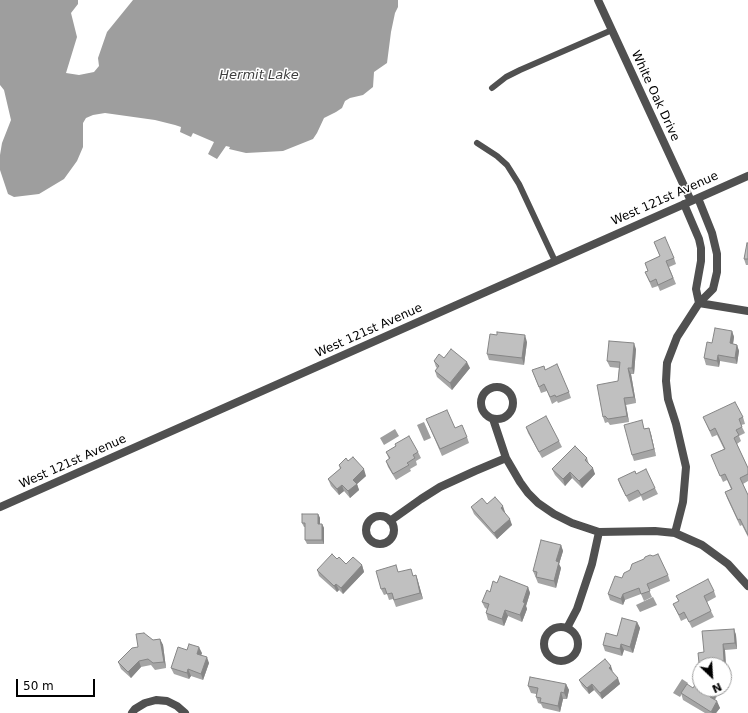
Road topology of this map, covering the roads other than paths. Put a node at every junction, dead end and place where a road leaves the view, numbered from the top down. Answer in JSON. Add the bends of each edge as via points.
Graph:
{"nodes":[{"id":1,"x":598,"y":0,"type":"edge"},
{"id":2,"x":612,"y":30,"type":"junction"},
{"id":3,"x":492,"y":88,"type":"dead end"},
{"id":4,"x":477,"y":143,"type":"dead end"},
{"id":5,"x":748,"y":176,"type":"edge"},
{"id":6,"x":691,"y":201,"type":"junction"},
{"id":7,"x":555,"y":261,"type":"junction"},
{"id":8,"x":699,"y":303,"type":"junction"},
{"id":9,"x":748,"y":311,"type":"edge"},
{"id":10,"x":493,"y":419,"type":"junction"},
{"id":11,"x":506,"y":458,"type":"junction"},
{"id":12,"x":0,"y":507,"type":"edge"},
{"id":13,"x":390,"y":521,"type":"dead end"},
{"id":14,"x":599,"y":532,"type":"junction"},
{"id":15,"x":675,"y":533,"type":"junction"},
{"id":16,"x":748,"y":586,"type":"edge"},
{"id":17,"x":567,"y":628,"type":"junction"},
{"id":18,"x":132,"y":713,"type":"edge"},
{"id":19,"x":185,"y":713,"type":"edge"}],
"edges":[{"from":1,"to":2,"type":"street","name":"White Oak Drive"},
{"from":2,"to":3,"type":"lane","via":[[520,70]]},
{"from":2,"to":6,"type":"street","name":"White Oak Drive"},
{"from":4,"to":7,"type":"lane","via":[[507,165],[519,184]]},
{"from":5,"to":6,"type":"street","name":"West 121st Avenue"},
{"from":6,"to":7,"type":"street","name":"West 121st Avenue"},
{"from":6,"to":8,"type":"street","via":[[701,248],[696,289]]},
{"from":6,"to":8,"type":"street","via":[[712,233],[717,260],[713,289]]},
{"from":7,"to":12,"type":"street","name":"West 121st Avenue"},
{"from":8,"to":9,"type":"street"},
{"from":8,"to":15,"type":"street","via":[[677,337],[667,363],[668,399],[686,468],[683,502]]},
{"from":10,"to":10,"type":"street","via":[[483,413],[481,399],[491,388],[501,388],[512,398],[512,408],[506,417]]},
{"from":10,"to":11,"type":"street"},
{"from":11,"to":13,"type":"street","via":[[440,487]]},
{"from":11,"to":14,"type":"street","via":[[520,482],[538,503],[572,523]]},
{"from":14,"to":15,"type":"street"},
{"from":14,"to":17,"type":"street","via":[[592,564],[577,609]]},
{"from":15,"to":16,"type":"street","via":[[702,545],[728,564]]},
{"from":17,"to":17,"type":"street","via":[[578,640],[576,652],[563,662],[552,659],[545,651],[546,635],[555,628]]},
{"from":18,"to":19,"type":"street","via":[[135,708],[156,700],[172,703]]}]}
